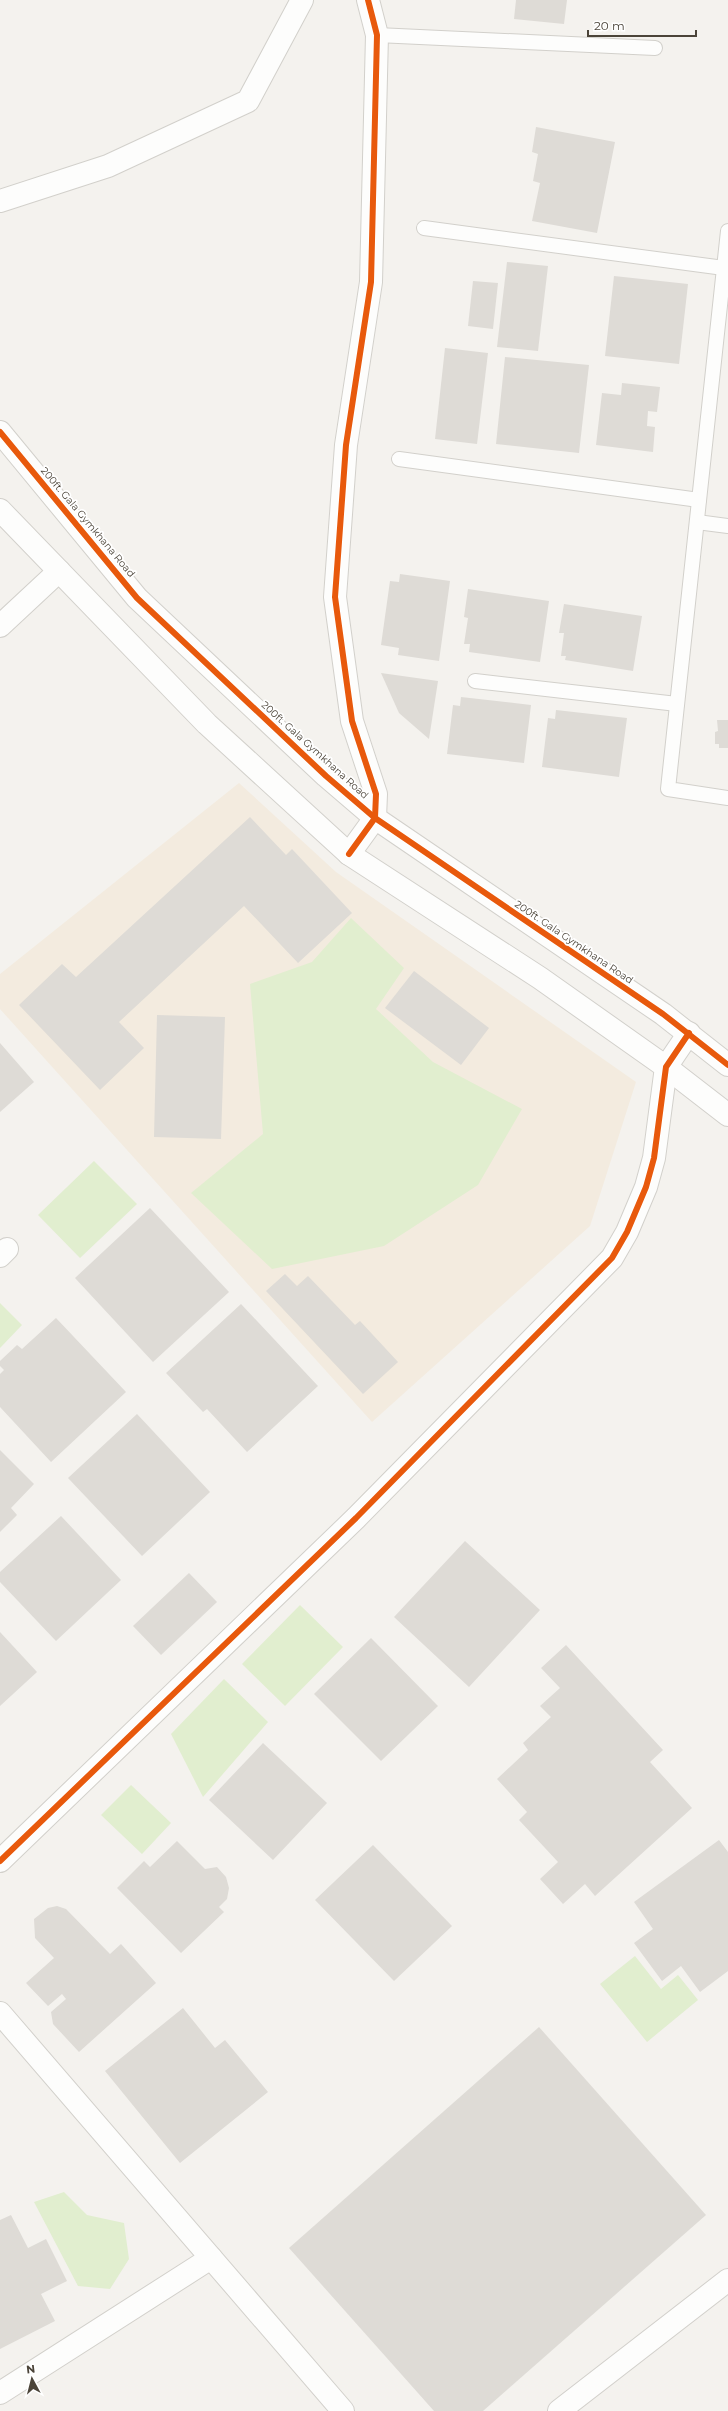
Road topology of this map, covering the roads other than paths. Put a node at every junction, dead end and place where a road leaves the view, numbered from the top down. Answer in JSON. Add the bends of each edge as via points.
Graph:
{"nodes":[{"id":1,"x":302,"y":0,"type":"edge"},
{"id":2,"x":368,"y":0,"type":"edge"},
{"id":3,"x":377,"y":36,"type":"junction"},
{"id":4,"x":655,"y":48,"type":"dead end"},
{"id":5,"x":0,"y":201,"type":"edge"},
{"id":6,"x":424,"y":228,"type":"dead end"},
{"id":7,"x":728,"y":231,"type":"edge"},
{"id":8,"x":724,"y":268,"type":"junction"},
{"id":9,"x":723,"y":325,"type":"edge"},
{"id":10,"x":0,"y":432,"type":"edge"},
{"id":11,"x":400,"y":459,"type":"dead end"},
{"id":12,"x":699,"y":500,"type":"junction"},
{"id":13,"x":0,"y":510,"type":"edge"},
{"id":14,"x":697,"y":522,"type":"junction"},
{"id":15,"x":728,"y":526,"type":"edge"},
{"id":16,"x":59,"y":571,"type":"junction"},
{"id":17,"x":0,"y":626,"type":"edge"},
{"id":18,"x":475,"y":681,"type":"dead end"},
{"id":19,"x":677,"y":704,"type":"junction"},
{"id":20,"x":728,"y":798,"type":"edge"},
{"id":21,"x":375,"y":818,"type":"junction"},
{"id":22,"x":349,"y":854,"type":"junction"},
{"id":23,"x":689,"y":1033,"type":"junction"},
{"id":24,"x":728,"y":1065,"type":"edge"},
{"id":25,"x":666,"y":1066,"type":"junction"},
{"id":26,"x":728,"y":1115,"type":"edge"},
{"id":27,"x":0,"y":1861,"type":"edge"},
{"id":28,"x":0,"y":2014,"type":"edge"},
{"id":29,"x":211,"y":2258,"type":"junction"},
{"id":30,"x":728,"y":2280,"type":"edge"},
{"id":31,"x":0,"y":2393,"type":"edge"},
{"id":32,"x":343,"y":2411,"type":"edge"},
{"id":33,"x":559,"y":2411,"type":"edge"}],
"edges":[{"from":1,"to":5,"type":"street","via":[[248,101],[108,166]]},
{"from":2,"to":3,"type":"street"},
{"from":3,"to":4,"type":"lane"},
{"from":3,"to":21,"type":"street","via":[[371,282],[346,445],[336,597],[352,721],[376,794]]},
{"from":6,"to":8,"type":"lane"},
{"from":7,"to":8,"type":"lane"},
{"from":8,"to":9,"type":"lane"},
{"from":9,"to":12,"type":"lane"},
{"from":10,"to":21,"type":"street","name":"200ft. Gala Gymkhana Road","via":[[137,598],[326,776]]},
{"from":11,"to":12,"type":"lane"},
{"from":12,"to":14,"type":"lane"},
{"from":13,"to":16,"type":"street"},
{"from":14,"to":15,"type":"lane"},
{"from":14,"to":19,"type":"lane"},
{"from":16,"to":17,"type":"street"},
{"from":16,"to":22,"type":"street","via":[[206,724]]},
{"from":18,"to":19,"type":"lane"},
{"from":19,"to":20,"type":"lane","via":[[668,789]]},
{"from":21,"to":22,"type":"street"},
{"from":21,"to":23,"type":"street","name":"200ft. Gala Gymkhana Road"},
{"from":22,"to":25,"type":"street","via":[[540,978]]},
{"from":23,"to":24,"type":"street","name":"200ft. Gala Gymkhana Road"},
{"from":23,"to":25,"type":"street"},
{"from":25,"to":26,"type":"street"},
{"from":25,"to":27,"type":"street","via":[[654,1158],[646,1187],[627,1232],[612,1258],[356,1518]]},
{"from":28,"to":29,"type":"street"},
{"from":29,"to":31,"type":"street"},
{"from":29,"to":32,"type":"street"},
{"from":30,"to":33,"type":"street"}]}
